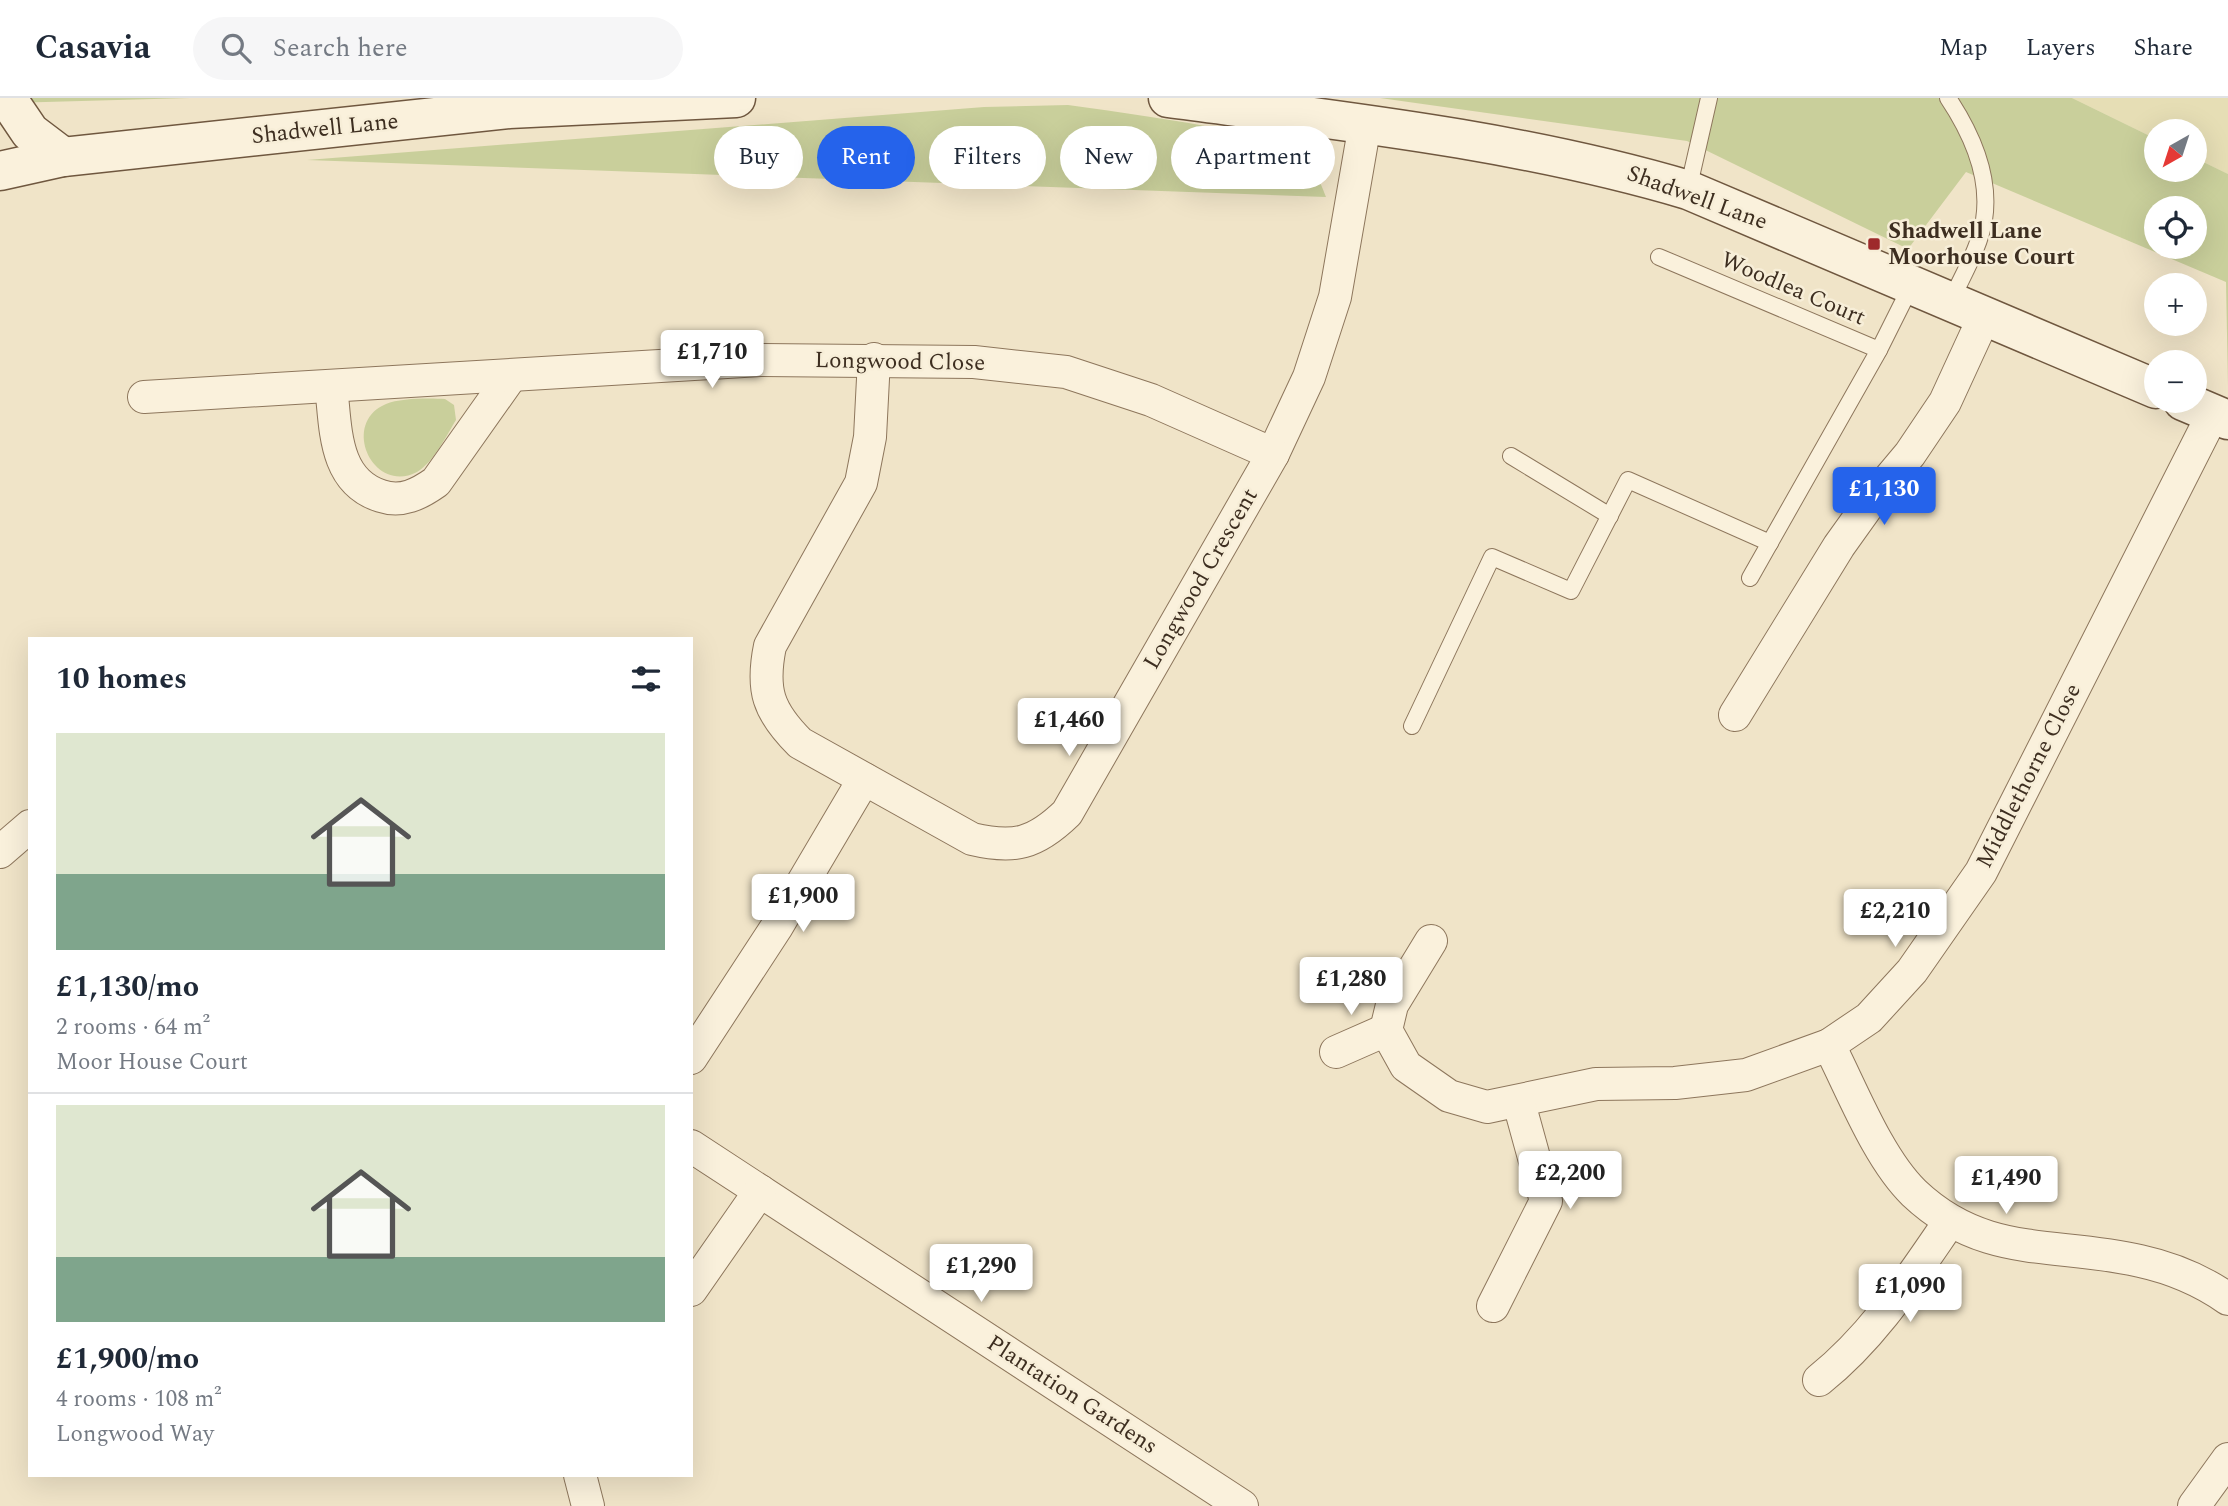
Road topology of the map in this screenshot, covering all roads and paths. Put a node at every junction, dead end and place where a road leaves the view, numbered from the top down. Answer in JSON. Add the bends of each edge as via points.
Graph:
{"nodes":[{"id":1,"x":7,"y":98,"type":"edge"},
{"id":2,"x":736,"y":98,"type":"edge"},
{"id":3,"x":1168,"y":98,"type":"edge"},
{"id":4,"x":1709,"y":98,"type":"edge"},
{"id":5,"x":1948,"y":98,"type":"edge"},
{"id":6,"x":1366,"y":124,"type":"junction"},
{"id":7,"x":63,"y":157,"type":"junction"},
{"id":8,"x":0,"y":171,"type":"edge"},
{"id":9,"x":1688,"y":190,"type":"junction"},
{"id":10,"x":1658,"y":257,"type":"dead end"},
{"id":11,"x":1912,"y":284,"type":"junction"},
{"id":12,"x":1968,"y":308,"type":"junction"},
{"id":13,"x":1879,"y":350,"type":"junction"},
{"id":14,"x":874,"y":359,"type":"junction"},
{"id":15,"x":511,"y":376,"type":"junction"},
{"id":16,"x":2144,"y":384,"type":"edge"},
{"id":17,"x":331,"y":386,"type":"junction"},
{"id":18,"x":144,"y":397,"type":"dead end"},
{"id":19,"x":2208,"y":411,"type":"edge"},
{"id":20,"x":1273,"y":454,"type":"junction"},
{"id":21,"x":1511,"y":456,"type":"dead end"},
{"id":22,"x":1610,"y":516,"type":"junction"},
{"id":23,"x":1770,"y":543,"type":"junction"},
{"id":24,"x":1750,"y":578,"type":"dead end"},
{"id":25,"x":1735,"y":715,"type":"dead end"},
{"id":26,"x":1412,"y":726,"type":"dead end"},
{"id":27,"x":864,"y":779,"type":"junction"},
{"id":28,"x":28,"y":828,"type":"edge"},
{"id":29,"x":0,"y":852,"type":"edge"},
{"id":30,"x":1431,"y":941,"type":"dead end"},
{"id":31,"x":1386,"y":1030,"type":"junction"},
{"id":32,"x":1829,"y":1045,"type":"junction"},
{"id":33,"x":1336,"y":1052,"type":"dead end"},
{"id":34,"x":693,"y":1055,"type":"edge"},
{"id":35,"x":1519,"y":1103,"type":"junction"},
{"id":36,"x":693,"y":1147,"type":"edge"},
{"id":37,"x":760,"y":1191,"type":"junction"},
{"id":38,"x":1950,"y":1221,"type":"junction"},
{"id":39,"x":693,"y":1287,"type":"edge"},
{"id":40,"x":2228,"y":1299,"type":"edge"},
{"id":41,"x":1493,"y":1306,"type":"dead end"},
{"id":42,"x":1819,"y":1380,"type":"dead end"},
{"id":43,"x":2228,"y":1459,"type":"edge"},
{"id":44,"x":581,"y":1477,"type":"edge"},
{"id":45,"x":588,"y":1506,"type":"edge"},
{"id":46,"x":1242,"y":1506,"type":"edge"},
{"id":47,"x":2194,"y":1506,"type":"edge"}],
"edges":[{"from":1,"to":7,"type":"street","via":[[30,132]]},
{"from":2,"to":7,"type":"street","name":"Shadwell Lane","via":[[509,109]]},
{"from":3,"to":6,"type":"street","name":"Shadwell Lane"},
{"from":4,"to":9,"type":"lane"},
{"from":5,"to":12,"type":"lane","via":[[1968,128],[1986,187]]},
{"from":6,"to":9,"type":"street","name":"Shadwell Lane","via":[[1582,161]]},
{"from":6,"to":20,"type":"street","name":"Longwood Crescent","via":[[1335,297],[1309,377]]},
{"from":7,"to":8,"type":"street","name":"Shadwell Lane"},
{"from":9,"to":11,"type":"street","name":"Shadwell Lane"},
{"from":10,"to":13,"type":"lane","name":"Woodlea Court"},
{"from":11,"to":12,"type":"street","name":"Shadwell Lane"},
{"from":11,"to":13,"type":"lane","name":"Woodlea Court"},
{"from":12,"to":16,"type":"street","name":"Shadwell Lane"},
{"from":12,"to":25,"type":"street","via":[[1945,402],[1839,545]]},
{"from":13,"to":23,"type":"lane"},
{"from":14,"to":15,"type":"street","name":"Longwood Close","via":[[760,360]]},
{"from":14,"to":20,"type":"street","name":"Longwood Close","via":[[974,362],[1066,372],[1152,400]]},
{"from":14,"to":27,"type":"street","name":"Longwood Crescent","via":[[870,437],[861,483],[771,646],[765,673],[768,699],[780,724],[800,743]]},
{"from":15,"to":17,"type":"street","name":"Longwood Close"},
{"from":15,"to":17,"type":"street","via":[[436,482],[405,498],[371,493],[345,469]]},
{"from":17,"to":18,"type":"street","name":"Longwood Close"},
{"from":19,"to":32,"type":"street","name":"Middlethorne Close","via":[[1982,872],[1912,971],[1869,1018]]},
{"from":20,"to":27,"type":"street","name":"Longwood Crescent","via":[[1067,813],[1048,832],[1024,843],[998,845],[971,839]]},
{"from":21,"to":22,"type":"lane"},
{"from":22,"to":23,"type":"lane","via":[[1628,480]]},
{"from":22,"to":26,"type":"lane","via":[[1571,590],[1492,557]]},
{"from":23,"to":24,"type":"lane"},
{"from":27,"to":34,"type":"street","via":[[776,928]]},
{"from":28,"to":29,"type":"street"},
{"from":30,"to":31,"type":"street","via":[[1392,1005]]},
{"from":31,"to":33,"type":"street"},
{"from":31,"to":35,"type":"street","name":"Middlethorne Close","via":[[1406,1066],[1449,1096],[1488,1107]]},
{"from":32,"to":35,"type":"street","name":"Middlethorne Close","via":[[1746,1075],[1675,1083],[1596,1084]]},
{"from":32,"to":38,"type":"street","via":[[1884,1152],[1913,1192]]},
{"from":35,"to":41,"type":"street","via":[[1546,1201]]},
{"from":36,"to":37,"type":"street","name":"Plantation Gardens"},
{"from":37,"to":39,"type":"street"},
{"from":37,"to":46,"type":"street","name":"Plantation Gardens"},
{"from":38,"to":40,"type":"street","via":[[2014,1245],[2138,1260],[2186,1274]]},
{"from":38,"to":42,"type":"street","via":[[1880,1322]]},
{"from":43,"to":47,"type":"street"},
{"from":44,"to":45,"type":"street"}]}
